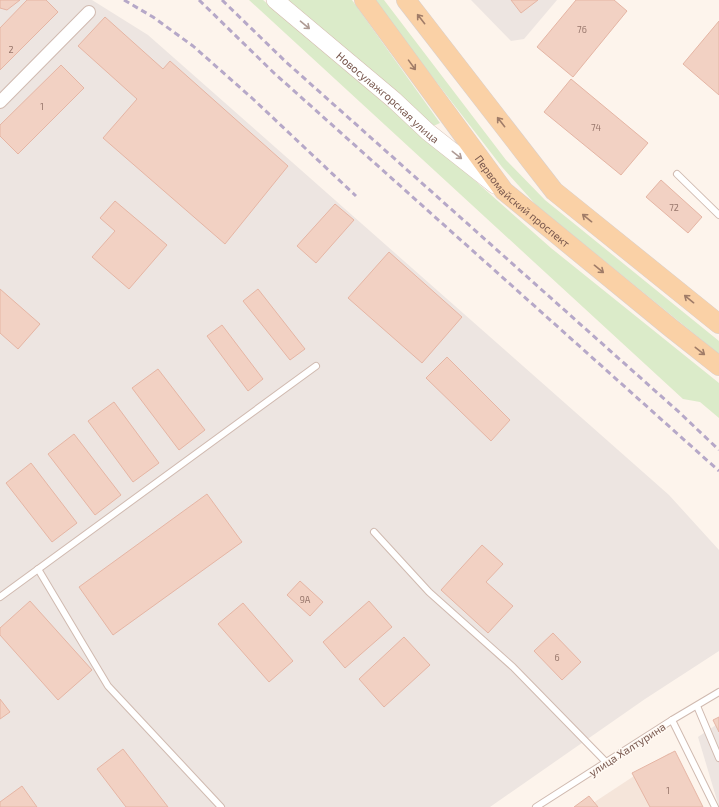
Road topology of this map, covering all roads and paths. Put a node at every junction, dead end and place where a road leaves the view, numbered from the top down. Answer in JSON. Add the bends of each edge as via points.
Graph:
{"nodes":[{"id":1,"x":275,"y":0,"type":"edge"},
{"id":2,"x":364,"y":0,"type":"edge"},
{"id":3,"x":406,"y":0,"type":"edge"},
{"id":4,"x":89,"y":12,"type":"dead end"},
{"id":5,"x":0,"y":102,"type":"edge"},
{"id":6,"x":677,"y":174,"type":"dead end"},
{"id":7,"x":504,"y":191,"type":"junction"},
{"id":8,"x":719,"y":216,"type":"edge"},
{"id":9,"x":719,"y":324,"type":"edge"},
{"id":10,"x":316,"y":366,"type":"dead end"},
{"id":11,"x":719,"y":366,"type":"edge"},
{"id":12,"x":374,"y":532,"type":"dead end"},
{"id":13,"x":38,"y":569,"type":"junction"},
{"id":14,"x":0,"y":597,"type":"edge"},
{"id":15,"x":719,"y":692,"type":"edge"},
{"id":16,"x":697,"y":706,"type":"junction"},
{"id":17,"x":672,"y":720,"type":"junction"},
{"id":18,"x":719,"y":758,"type":"edge"},
{"id":19,"x":606,"y":762,"type":"junction"},
{"id":20,"x":221,"y":807,"type":"edge"},
{"id":21,"x":536,"y":807,"type":"edge"},
{"id":22,"x":715,"y":807,"type":"edge"}],
"edges":[{"from":1,"to":7,"type":"main road","name":"Новосулажгорская улица","one_way":true,"via":[[394,100],[428,132]]},
{"from":2,"to":7,"type":"main road","name":"Первомайский проспект","one_way":true},
{"from":9,"to":3,"type":"main road","one_way":true,"via":[[554,191]]},
{"from":4,"to":5,"type":"street"},
{"from":6,"to":8,"type":"lane"},
{"from":7,"to":11,"type":"main road","name":"Первомайский проспект","one_way":true},
{"from":10,"to":13,"type":"lane"},
{"from":12,"to":19,"type":"lane","via":[[429,592],[513,667]]},
{"from":13,"to":14,"type":"lane"},
{"from":13,"to":20,"type":"lane","via":[[108,686]]},
{"from":15,"to":16,"type":"lane","name":"улица Халтурина"},
{"from":16,"to":17,"type":"lane","name":"улица Халтурина"},
{"from":16,"to":18,"type":"lane"},
{"from":17,"to":19,"type":"lane","name":"улица Халтурина"},
{"from":17,"to":22,"type":"lane"},
{"from":19,"to":21,"type":"lane","name":"улица Халтурина"}]}
